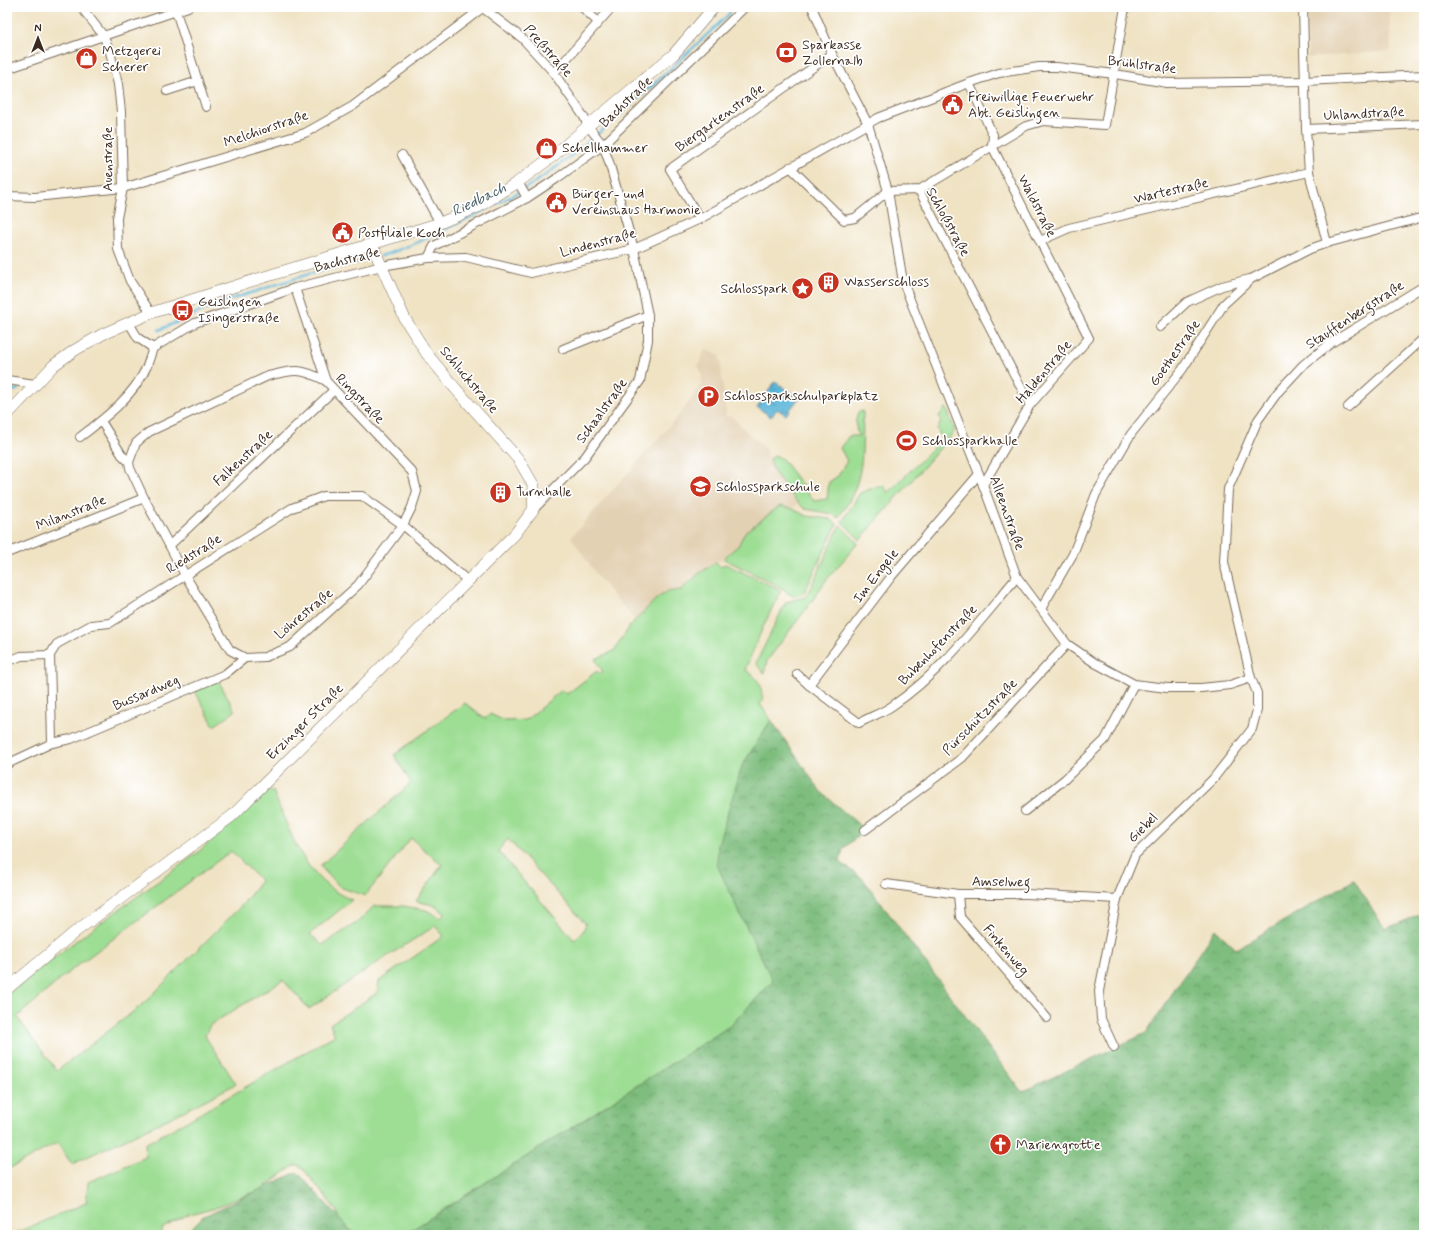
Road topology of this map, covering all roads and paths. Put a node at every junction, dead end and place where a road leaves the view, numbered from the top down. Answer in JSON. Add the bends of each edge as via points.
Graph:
{"nodes":[{"id":1,"x":81,"y":7,"type":"edge"},
{"id":2,"x":188,"y":7,"type":"edge"},
{"id":3,"x":582,"y":7,"type":"edge"},
{"id":4,"x":612,"y":7,"type":"edge"},
{"id":5,"x":714,"y":7,"type":"edge"},
{"id":6,"x":745,"y":7,"type":"edge"},
{"id":7,"x":812,"y":7,"type":"edge"},
{"id":8,"x":1125,"y":7,"type":"edge"},
{"id":9,"x":1303,"y":7,"type":"edge"},
{"id":10,"x":481,"y":8,"type":"edge"},
{"id":11,"x":176,"y":11,"type":"junction"},
{"id":12,"x":598,"y":22,"type":"junction"},
{"id":13,"x":103,"y":35,"type":"junction"},
{"id":14,"x":832,"y":54,"type":"junction"},
{"id":15,"x":7,"y":69,"type":"edge"},
{"id":16,"x":554,"y":73,"type":"junction"},
{"id":17,"x":1115,"y":74,"type":"junction"},
{"id":18,"x":1424,"y":75,"type":"edge"},
{"id":19,"x":198,"y":81,"type":"junction"},
{"id":20,"x":1305,"y":81,"type":"junction"},
{"id":21,"x":969,"y":83,"type":"junction"},
{"id":22,"x":167,"y":91,"type":"dead end"},
{"id":23,"x":206,"y":108,"type":"dead end"},
{"id":24,"x":868,"y":124,"type":"junction"},
{"id":25,"x":1424,"y":124,"type":"edge"},
{"id":26,"x":1306,"y":130,"type":"junction"},
{"id":27,"x":596,"y":136,"type":"junction"},
{"id":28,"x":992,"y":146,"type":"junction"},
{"id":29,"x":402,"y":155,"type":"dead end"},
{"id":30,"x":790,"y":167,"type":"junction"},
{"id":31,"x":1309,"y":172,"type":"junction"},
{"id":32,"x":519,"y":184,"type":"junction"},
{"id":33,"x":123,"y":188,"type":"junction"},
{"id":34,"x":919,"y":190,"type":"junction"},
{"id":35,"x":888,"y":191,"type":"junction"},
{"id":36,"x":7,"y":196,"type":"edge"},
{"id":37,"x":526,"y":196,"type":"junction"},
{"id":38,"x":1424,"y":217,"type":"edge"},
{"id":39,"x":700,"y":218,"type":"junction"},
{"id":40,"x":440,"y":223,"type":"junction"},
{"id":41,"x":1040,"y":241,"type":"junction"},
{"id":42,"x":1327,"y":243,"type":"junction"},
{"id":43,"x":373,"y":248,"type":"junction"},
{"id":44,"x":634,"y":249,"type":"junction"},
{"id":45,"x":428,"y":258,"type":"junction"},
{"id":46,"x":381,"y":264,"type":"junction"},
{"id":47,"x":1251,"y":279,"type":"junction"},
{"id":48,"x":1424,"y":286,"type":"edge"},
{"id":49,"x":295,"y":288,"type":"junction"},
{"id":50,"x":151,"y":313,"type":"junction"},
{"id":51,"x":648,"y":315,"type":"junction"},
{"id":52,"x":129,"y":323,"type":"junction"},
{"id":53,"x":1160,"y":327,"type":"dead end"},
{"id":54,"x":1089,"y":338,"type":"joint"},
{"id":55,"x":1424,"y":338,"type":"edge"},
{"id":56,"x":153,"y":348,"type":"junction"},
{"id":57,"x":563,"y":349,"type":"dead end"},
{"id":58,"x":7,"y":380,"type":"edge"},
{"id":59,"x":326,"y":381,"type":"junction"},
{"id":60,"x":35,"y":384,"type":"junction"},
{"id":61,"x":334,"y":390,"type":"junction"},
{"id":62,"x":1030,"y":405,"type":"junction"},
{"id":63,"x":1348,"y":407,"type":"dead end"},
{"id":64,"x":7,"y":415,"type":"edge"},
{"id":65,"x":101,"y":421,"type":"junction"},
{"id":66,"x":80,"y":437,"type":"dead end"},
{"id":67,"x":130,"y":462,"type":"junction"},
{"id":68,"x":979,"y":474,"type":"junction"},
{"id":69,"x":983,"y":485,"type":"junction"},
{"id":70,"x":144,"y":498,"type":"junction"},
{"id":71,"x":533,"y":510,"type":"junction"},
{"id":72,"x":403,"y":525,"type":"junction"},
{"id":73,"x":170,"y":545,"type":"junction"},
{"id":74,"x":7,"y":553,"type":"edge"},
{"id":75,"x":185,"y":575,"type":"junction"},
{"id":76,"x":1017,"y":577,"type":"junction"},
{"id":77,"x":468,"y":581,"type":"junction"},
{"id":78,"x":1041,"y":609,"type":"junction"},
{"id":79,"x":1067,"y":644,"type":"junction"},
{"id":80,"x":50,"y":655,"type":"junction"},
{"id":81,"x":245,"y":658,"type":"junction"},
{"id":82,"x":7,"y":662,"type":"edge"},
{"id":83,"x":797,"y":674,"type":"dead end"},
{"id":84,"x":1251,"y":678,"type":"junction"},
{"id":85,"x":1134,"y":684,"type":"junction"},
{"id":86,"x":809,"y":685,"type":"junction"},
{"id":87,"x":52,"y":743,"type":"junction"},
{"id":88,"x":7,"y":764,"type":"edge"},
{"id":89,"x":1025,"y":811,"type":"dead end"},
{"id":90,"x":865,"y":830,"type":"dead end"},
{"id":91,"x":886,"y":884,"type":"dead end"},
{"id":92,"x":958,"y":894,"type":"junction"},
{"id":93,"x":1117,"y":900,"type":"junction"},
{"id":94,"x":7,"y":989,"type":"edge"},
{"id":95,"x":1047,"y":1018,"type":"dead end"},
{"id":96,"x":1114,"y":1047,"type":"dead end"}],
"edges":[{"from":1,"to":13,"type":"street","name":"Auenstraße"},
{"from":2,"to":11,"type":"street"},
{"from":3,"to":12,"type":"street"},
{"from":4,"to":12,"type":"street"},
{"from":5,"to":27,"type":"street","name":"Bachstraße","via":[[674,54]]},
{"from":6,"to":27,"type":"street","name":"Bachstraße"},
{"from":7,"to":14,"type":"street"},
{"from":8,"to":17,"type":"street"},
{"from":9,"to":20,"type":"street"},
{"from":10,"to":16,"type":"street","name":"Preßstraße","via":[[522,38]]},
{"from":10,"to":33,"type":"street","name":"Melchiorstraße","via":[[353,106],[305,133]]},
{"from":11,"to":13,"type":"street"},
{"from":11,"to":19,"type":"street"},
{"from":12,"to":16,"type":"street"},
{"from":13,"to":15,"type":"street"},
{"from":13,"to":33,"type":"street","name":"Auenstraße","via":[[118,84]]},
{"from":14,"to":24,"type":"street"},
{"from":14,"to":39,"type":"street","name":"Biergartenstraße","via":[[670,169]]},
{"from":16,"to":27,"type":"street","name":"Preßstraße"},
{"from":17,"to":20,"type":"street","name":"Brühlstraße","via":[[1167,83]]},
{"from":17,"to":21,"type":"street","name":"Brühlstraße","via":[[1039,67],[1000,73]]},
{"from":17,"to":28,"type":"street","via":[[1106,125],[1042,121],[1026,126]]},
{"from":18,"to":20,"type":"street","name":"Brühlstraße"},
{"from":19,"to":22,"type":"street"},
{"from":19,"to":23,"type":"street"},
{"from":20,"to":26,"type":"street"},
{"from":21,"to":24,"type":"street","name":"Brühlstraße"},
{"from":21,"to":28,"type":"street","name":"Waldstraße","via":[[993,135]]},
{"from":24,"to":30,"type":"street","name":"Lindenstraße"},
{"from":24,"to":35,"type":"street"},
{"from":25,"to":26,"type":"street","name":"Uhlandstraße"},
{"from":26,"to":31,"type":"street"},
{"from":27,"to":32,"type":"street","name":"Bachstraße","via":[[553,156]]},
{"from":27,"to":37,"type":"street","name":"Bachstraße","via":[[556,180]]},
{"from":27,"to":44,"type":"street","name":"Schaalstraße","via":[[609,162]]},
{"from":28,"to":34,"type":"street"},
{"from":28,"to":41,"type":"street","name":"Waldstraße"},
{"from":29,"to":40,"type":"street"},
{"from":30,"to":35,"type":"street","via":[[844,220],[855,218]]},
{"from":30,"to":39,"type":"street","name":"Lindenstraße"},
{"from":31,"to":41,"type":"street","name":"Wartestraße","via":[[1069,228]]},
{"from":31,"to":42,"type":"street"},
{"from":32,"to":37,"type":"street"},
{"from":32,"to":40,"type":"street","name":"Bachstraße","via":[[478,207]]},
{"from":33,"to":36,"type":"street","name":"Melchiorstraße","via":[[34,197]]},
{"from":33,"to":50,"type":"street","name":"Auenstraße","via":[[117,218],[118,249],[130,281]]},
{"from":34,"to":35,"type":"street","name":"Schloßstraße"},
{"from":34,"to":62,"type":"street","name":"Schloßstraße"},
{"from":35,"to":68,"type":"street","name":"Alleenstraße","via":[[903,282]]},
{"from":37,"to":45,"type":"street","name":"Bachstraße","via":[[434,246]]},
{"from":38,"to":42,"type":"street","name":"Goethestraße"},
{"from":39,"to":44,"type":"street","name":"Lindenstraße"},
{"from":40,"to":43,"type":"street","name":"Bachstraße"},
{"from":41,"to":54,"type":"street","name":"Waldstraße"},
{"from":42,"to":47,"type":"street","name":"Goethestraße"},
{"from":43,"to":46,"type":"street","name":"Schluckstraße"},
{"from":43,"to":50,"type":"street","name":"Bachstraße","via":[[245,283]]},
{"from":44,"to":45,"type":"street","name":"Lindenstraße","via":[[531,273],[466,257]]},
{"from":44,"to":51,"type":"street","name":"Schaalstraße"},
{"from":45,"to":46,"type":"street","name":"Bachstraße"},
{"from":46,"to":49,"type":"street","name":"Bachstraße"},
{"from":46,"to":71,"type":"street","name":"Schluckstraße","via":[[405,319],[427,354],[519,460],[534,486]]},
{"from":47,"to":53,"type":"street","via":[[1222,286],[1187,302]]},
{"from":47,"to":78,"type":"street","name":"Goethestraße","via":[[1224,304],[1182,370],[1131,434],[1096,494],[1073,554]]},
{"from":48,"to":84,"type":"street","name":"Stauffenbergstraße","via":[[1331,343],[1303,364],[1258,420],[1228,489],[1224,562]]},
{"from":49,"to":56,"type":"street","name":"Bachstraße","via":[[195,323]]},
{"from":49,"to":59,"type":"street"},
{"from":50,"to":52,"type":"street","name":"Bachstraße"},
{"from":51,"to":57,"type":"street"},
{"from":51,"to":71,"type":"street","name":"Schaalstraße","via":[[648,340],[640,381],[585,457]]},
{"from":52,"to":56,"type":"street","via":[[138,338]]},
{"from":52,"to":60,"type":"street","name":"Bachstraße","via":[[75,350],[54,365]]},
{"from":54,"to":62,"type":"street","name":"Haldenstraße"},
{"from":55,"to":63,"type":"street"},
{"from":56,"to":65,"type":"street","via":[[147,367],[136,385]]},
{"from":58,"to":60,"type":"street"},
{"from":59,"to":61,"type":"street","name":"Ringstraße"},
{"from":59,"to":67,"type":"street","name":"Ringstraße","via":[[301,371],[289,370],[268,376],[148,432],[136,443]]},
{"from":60,"to":64,"type":"street","name":"Bachstraße"},
{"from":61,"to":72,"type":"street","name":"Ringstraße","via":[[412,472],[417,491]]},
{"from":61,"to":73,"type":"street","name":"Falkenstraße"},
{"from":62,"to":69,"type":"street","name":"Haldenstraße"},
{"from":65,"to":66,"type":"street"},
{"from":65,"to":67,"type":"street","via":[[122,455]]},
{"from":67,"to":70,"type":"street","via":[[130,468]]},
{"from":68,"to":69,"type":"street","name":"Alleenstraße"},
{"from":68,"to":86,"type":"street","name":"Im Engele","via":[[891,577]]},
{"from":69,"to":76,"type":"street","name":"Alleenstraße"},
{"from":70,"to":73,"type":"street"},
{"from":70,"to":74,"type":"street","name":"Milanstraße"},
{"from":71,"to":77,"type":"street","name":"Erzinger Straße","via":[[515,534]]},
{"from":72,"to":75,"type":"street","name":"Riedstraße","via":[[362,496],[324,496],[292,508]]},
{"from":72,"to":77,"type":"street","name":"Riedstraße"},
{"from":72,"to":81,"type":"street","name":"Löhrestraße","via":[[358,585],[290,647],[265,657]]},
{"from":73,"to":75,"type":"street"},
{"from":75,"to":80,"type":"street","name":"Riedstraße","via":[[110,623],[91,624],[58,644]]},
{"from":75,"to":81,"type":"street","via":[[230,650]]},
{"from":76,"to":78,"type":"street","name":"Alleenstraße"},
{"from":76,"to":86,"type":"street","name":"Bubenhofenstraße","via":[[967,636],[918,686],[891,707],[859,723]]},
{"from":77,"to":94,"type":"street","name":"Erzinger Straße","via":[[232,816],[75,932]]},
{"from":78,"to":79,"type":"street","name":"Alleenstraße"},
{"from":79,"to":85,"type":"street","name":"Alleenstraße"},
{"from":79,"to":90,"type":"street","name":"Pürschützstraße","via":[[962,758]]},
{"from":80,"to":82,"type":"street","via":[[20,656]]},
{"from":80,"to":87,"type":"street"},
{"from":81,"to":87,"type":"street","name":"Bussardweg","via":[[225,674],[70,739]]},
{"from":83,"to":86,"type":"street"},
{"from":84,"to":85,"type":"street","name":"Alleenstraße","via":[[1230,685],[1201,688],[1167,688]]},
{"from":84,"to":93,"type":"street","name":"Giebel","via":[[1256,693],[1257,710],[1252,729],[1213,779],[1135,855]]},
{"from":85,"to":89,"type":"street","via":[[1105,740],[1065,779]]},
{"from":87,"to":88,"type":"street"},
{"from":91,"to":92,"type":"street","name":"Amselweg"},
{"from":92,"to":93,"type":"street","name":"Amselweg","via":[[1027,894]]},
{"from":92,"to":95,"type":"street","name":"Finkenweg","via":[[960,917]]},
{"from":93,"to":96,"type":"street","name":"Giebel","via":[[1099,991],[1101,1019]]}]}
